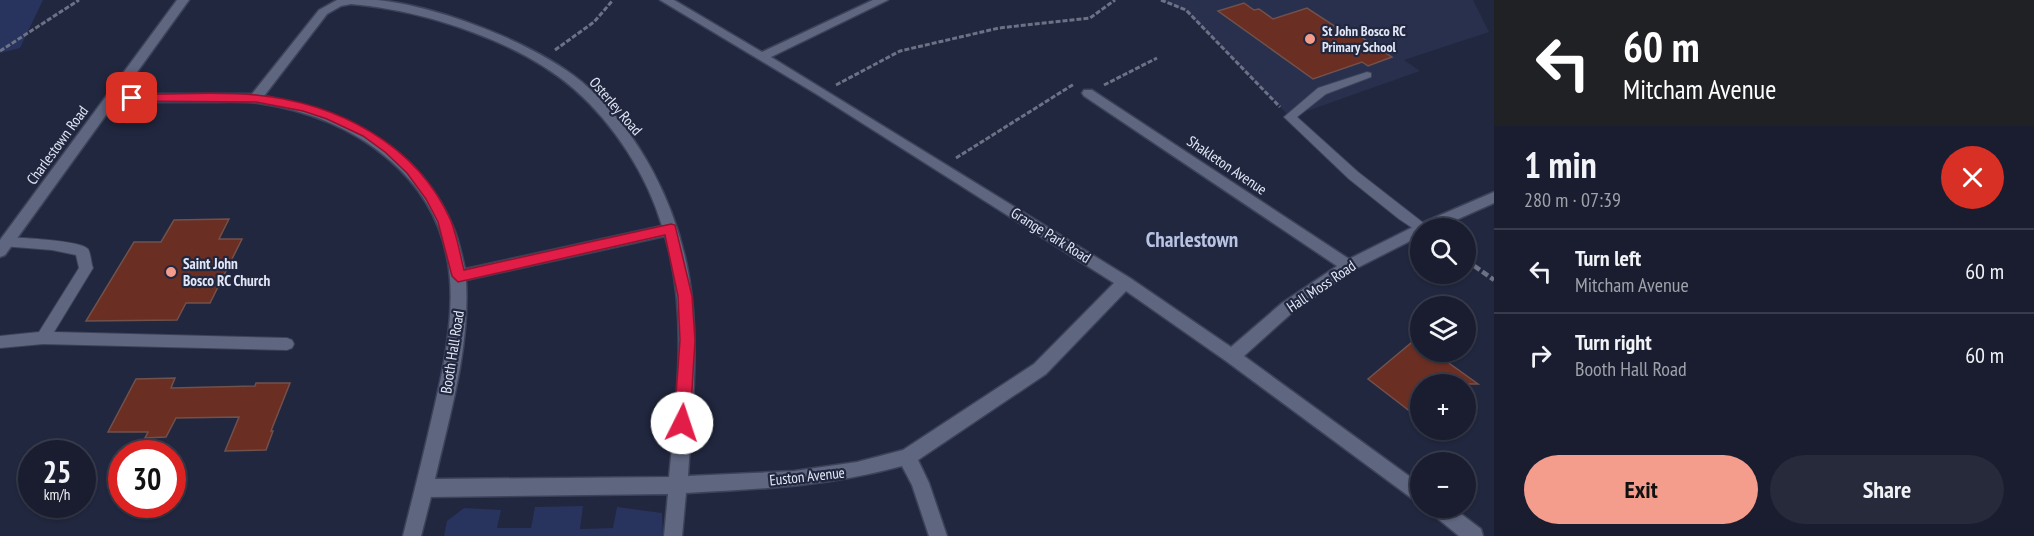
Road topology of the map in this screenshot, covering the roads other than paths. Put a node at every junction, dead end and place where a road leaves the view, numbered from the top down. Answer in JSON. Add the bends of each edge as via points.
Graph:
{"nodes":[{"id":1,"x":183,"y":0,"type":"edge"},
{"id":2,"x":666,"y":0,"type":"edge"},
{"id":3,"x":882,"y":0,"type":"edge"},
{"id":4,"x":763,"y":56,"type":"junction"},
{"id":5,"x":1367,"y":75,"type":"dead end"},
{"id":6,"x":1088,"y":93,"type":"road end"},
{"id":7,"x":112,"y":98,"type":"junction"},
{"id":8,"x":256,"y":98,"type":"junction"},
{"id":9,"x":1494,"y":197,"type":"edge"},
{"id":10,"x":1447,"y":218,"type":"edge"},
{"id":11,"x":1410,"y":220,"type":"edge"},
{"id":12,"x":671,"y":229,"type":"junction"},
{"id":13,"x":1410,"y":235,"type":"edge"},
{"id":14,"x":3,"y":246,"type":"edge"},
{"id":15,"x":1348,"y":266,"type":"junction"},
{"id":16,"x":458,"y":276,"type":"junction"},
{"id":17,"x":1125,"y":282,"type":"junction"},
{"id":18,"x":43,"y":338,"type":"junction"},
{"id":19,"x":0,"y":342,"type":"edge"},
{"id":20,"x":287,"y":344,"type":"dead end"},
{"id":21,"x":1232,"y":356,"type":"junction"},
{"id":22,"x":907,"y":457,"type":"junction"},
{"id":23,"x":679,"y":485,"type":"junction"},
{"id":24,"x":1410,"y":487,"type":"edge"},
{"id":25,"x":424,"y":488,"type":"junction"},
{"id":26,"x":1452,"y":518,"type":"edge"},
{"id":27,"x":412,"y":536,"type":"edge"},
{"id":28,"x":673,"y":536,"type":"edge"},
{"id":29,"x":938,"y":536,"type":"edge"},
{"id":30,"x":1474,"y":536,"type":"edge"}],
"edges":[{"from":1,"to":7,"type":"street","name":"Charlestown Road"},
{"from":2,"to":4,"type":"street","name":"Grange Park Road"},
{"from":3,"to":4,"type":"street"},
{"from":4,"to":17,"type":"street","name":"Grange Park Road"},
{"from":5,"to":11,"type":"lane","via":[[1322,91],[1290,117],[1312,140]]},
{"from":6,"to":15,"type":"street","name":"Shakleton Avenue"},
{"from":7,"to":8,"type":"street","name":"Booth Hall Road"},
{"from":7,"to":14,"type":"street","name":"Charlestown Road"},
{"from":8,"to":12,"type":"street","name":"Osterley Road","via":[[323,12],[345,1],[430,15],[478,31],[567,77],[595,102],[625,138],[650,179]]},
{"from":8,"to":16,"type":"street","name":"Booth Hall Road","via":[[331,116],[367,133],[389,149],[411,170],[445,222]]},
{"from":9,"to":10,"type":"street","name":"Hall Moss Road"},
{"from":12,"to":16,"type":"street"},
{"from":12,"to":23,"type":"street","name":"Osterley Road","via":[[685,296],[688,340]]},
{"from":13,"to":15,"type":"street","name":"Hall Moss Road"},
{"from":14,"to":18,"type":"lane","via":[[52,245],[82,251],[86,268]]},
{"from":15,"to":21,"type":"street","name":"Hall Moss Road","via":[[1288,307]]},
{"from":16,"to":25,"type":"street","name":"Booth Hall Road","via":[[460,313],[454,357]]},
{"from":17,"to":21,"type":"street","name":"Grange Park Road"},
{"from":17,"to":22,"type":"street","name":"Euston Avenue","via":[[1040,369]]},
{"from":18,"to":19,"type":"lane"},
{"from":18,"to":20,"type":"lane"},
{"from":21,"to":24,"type":"street","name":"Grange Park Road"},
{"from":22,"to":23,"type":"street","name":"Euston Avenue","via":[[857,471],[794,479]]},
{"from":22,"to":29,"type":"street"},
{"from":23,"to":25,"type":"street","name":"Euston Avenue"},
{"from":23,"to":28,"type":"street","name":"Osterley Road"},
{"from":25,"to":27,"type":"street","name":"Booth Hall Road"},
{"from":26,"to":30,"type":"street"}]}
